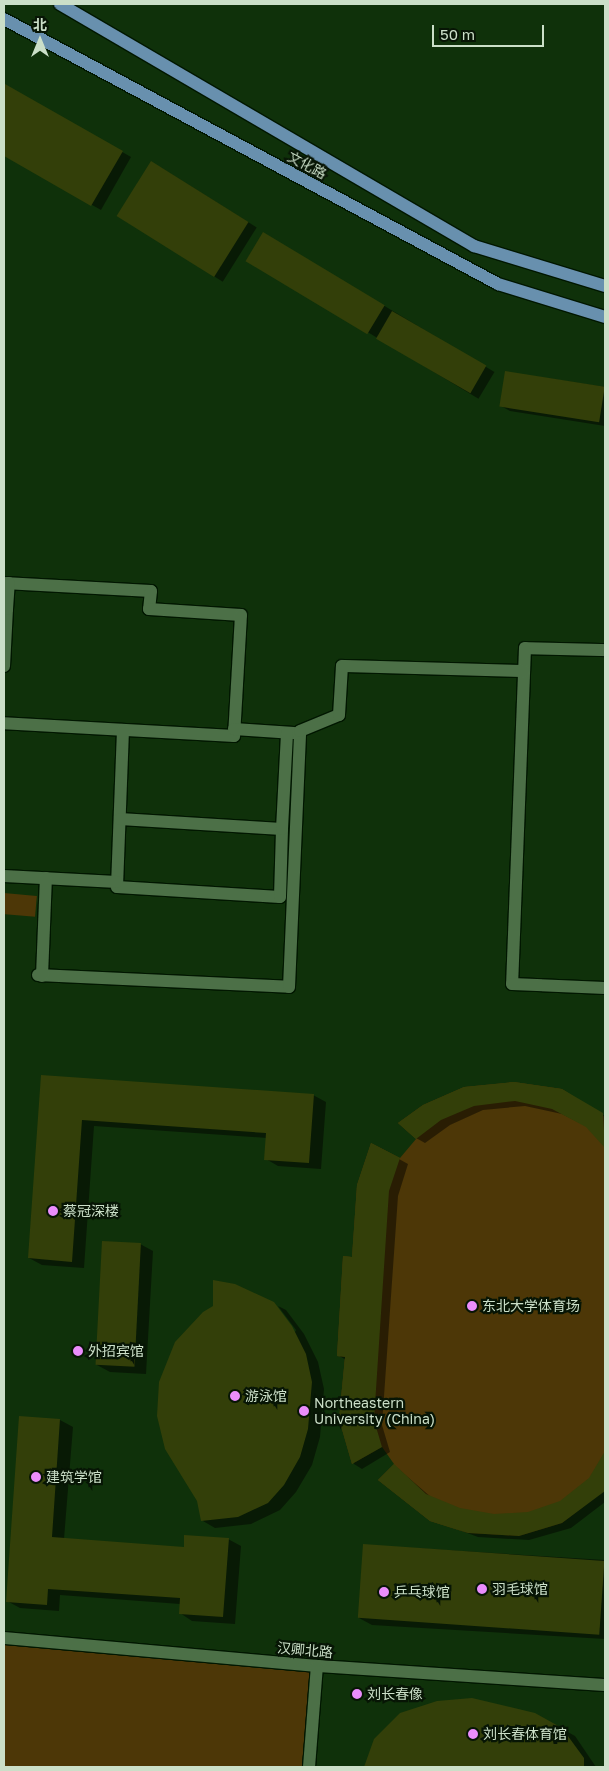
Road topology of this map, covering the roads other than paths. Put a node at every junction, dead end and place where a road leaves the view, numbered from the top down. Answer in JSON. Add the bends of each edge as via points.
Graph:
{"nodes":[{"id":1,"x":60,"y":4,"type":"edge"},
{"id":2,"x":4,"y":19,"type":"edge"},
{"id":3,"x":605,"y":286,"type":"edge"},
{"id":4,"x":605,"y":317,"type":"edge"},
{"id":5,"x":6,"y":583,"type":"edge"},
{"id":6,"x":6,"y":609,"type":"edge"},
{"id":7,"x":605,"y":650,"type":"edge"},
{"id":8,"x":4,"y":666,"type":"edge"},
{"id":9,"x":524,"y":672,"type":"junction"},
{"id":10,"x":4,"y":723,"type":"edge"},
{"id":11,"x":234,"y":729,"type":"junction"},
{"id":12,"x":123,"y":730,"type":"junction"},
{"id":13,"x":293,"y":733,"type":"junction"},
{"id":14,"x":120,"y":819,"type":"junction"},
{"id":15,"x":282,"y":829,"type":"junction"},
{"id":16,"x":4,"y":876,"type":"edge"},
{"id":17,"x":46,"y":878,"type":"junction"},
{"id":18,"x":117,"y":882,"type":"junction"},
{"id":19,"x":605,"y":988,"type":"edge"},
{"id":20,"x":4,"y":1638,"type":"edge"},
{"id":21,"x":317,"y":1666,"type":"junction"},
{"id":22,"x":605,"y":1686,"type":"edge"},
{"id":23,"x":308,"y":1767,"type":"edge"}],
"edges":[{"from":1,"to":3,"type":"main road","name":"文化路","via":[[474,246]]},
{"from":2,"to":4,"type":"main road","name":"文化路","via":[[498,284]]},
{"from":5,"to":6,"type":"street"},
{"from":5,"to":11,"type":"street","via":[[151,591],[149,609],[241,615]]},
{"from":6,"to":8,"type":"street"},
{"from":7,"to":9,"type":"street","via":[[525,648]]},
{"from":9,"to":13,"type":"street","via":[[342,666],[339,715]]},
{"from":9,"to":19,"type":"street","via":[[512,984]]},
{"from":10,"to":12,"type":"street"},
{"from":11,"to":12,"type":"street","via":[[234,736]]},
{"from":11,"to":13,"type":"street"},
{"from":12,"to":14,"type":"street"},
{"from":13,"to":15,"type":"street"},
{"from":13,"to":17,"type":"street","via":[[288,987],[40,976]]},
{"from":14,"to":15,"type":"street"},
{"from":14,"to":18,"type":"street"},
{"from":15,"to":18,"type":"street","via":[[280,897],[117,887]]},
{"from":16,"to":17,"type":"street"},
{"from":17,"to":18,"type":"street"},
{"from":20,"to":21,"type":"street","name":"汉卿北路"},
{"from":21,"to":22,"type":"street","name":"汉卿北路"},
{"from":21,"to":23,"type":"street"}]}
